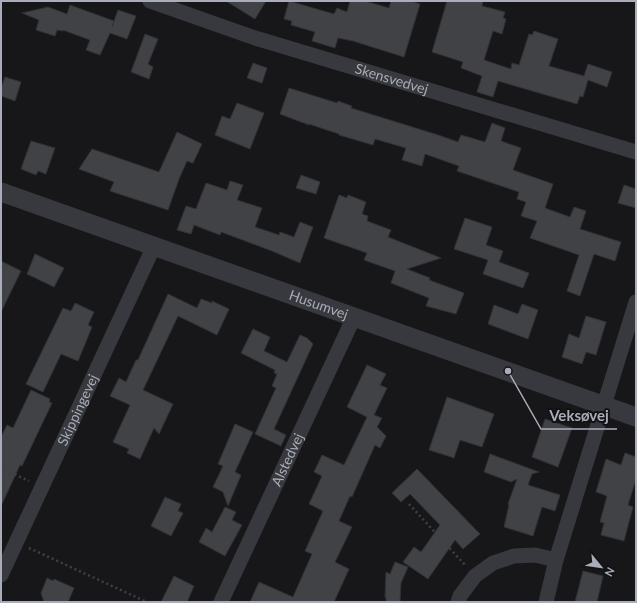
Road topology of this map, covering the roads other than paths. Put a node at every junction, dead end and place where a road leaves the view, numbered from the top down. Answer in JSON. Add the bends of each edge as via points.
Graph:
{"nodes":[{"id":1,"x":150,"y":1,"type":"edge"},
{"id":2,"x":636,"y":152,"type":"edge"},
{"id":3,"x":1,"y":192,"type":"edge"},
{"id":4,"x":154,"y":246,"type":"junction"},
{"id":5,"x":636,"y":302,"type":"edge"},
{"id":6,"x":354,"y":317,"type":"junction"},
{"id":7,"x":604,"y":405,"type":"junction"},
{"id":8,"x":636,"y":416,"type":"edge"},
{"id":9,"x":556,"y":560,"type":"junction"},
{"id":10,"x":1,"y":575,"type":"edge"},
{"id":11,"x":221,"y":602,"type":"edge"},
{"id":12,"x":458,"y":602,"type":"edge"},
{"id":13,"x":546,"y":602,"type":"edge"}],
"edges":[{"from":1,"to":2,"type":"street","name":"Skensvedvej","via":[[255,38]]},
{"from":3,"to":4,"type":"street","name":"Husumvej"},
{"from":4,"to":6,"type":"street","name":"Husumvej"},
{"from":4,"to":10,"type":"street","name":"Skippingevej"},
{"from":5,"to":7,"type":"street"},
{"from":6,"to":7,"type":"street","name":"Husumvej"},
{"from":6,"to":11,"type":"street","name":"Alstedvej"},
{"from":7,"to":8,"type":"street","name":"Husumvej"},
{"from":7,"to":9,"type":"street"},
{"from":9,"to":12,"type":"street","via":[[535,555],[514,556],[493,563],[475,576]]},
{"from":9,"to":13,"type":"street"}]}
